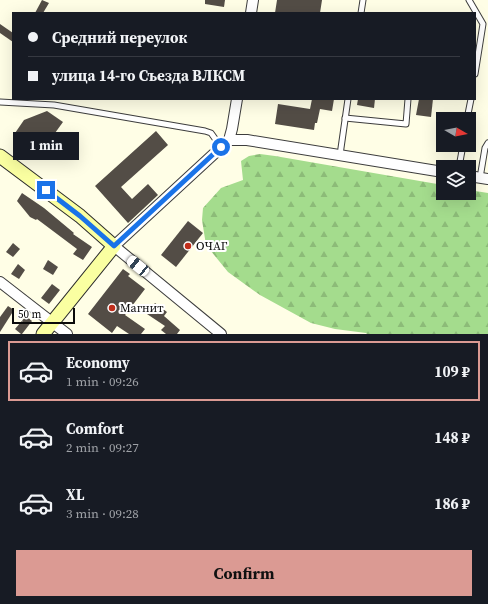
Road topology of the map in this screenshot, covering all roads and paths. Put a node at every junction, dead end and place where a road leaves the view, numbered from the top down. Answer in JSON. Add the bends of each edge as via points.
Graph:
{"nodes":[{"id":1,"x":253,"y":0,"type":"edge"},
{"id":2,"x":362,"y":0,"type":"edge"},
{"id":3,"x":469,"y":0,"type":"edge"},
{"id":4,"x":251,"y":12,"type":"edge"},
{"id":5,"x":361,"y":12,"type":"edge"},
{"id":6,"x":476,"y":12,"type":"edge"},
{"id":7,"x":476,"y":12,"type":"edge"},
{"id":8,"x":476,"y":68,"type":"edge"},
{"id":9,"x":237,"y":100,"type":"edge"},
{"id":10,"x":348,"y":100,"type":"edge"},
{"id":11,"x":408,"y":100,"type":"edge"},
{"id":12,"x":471,"y":100,"type":"edge"},
{"id":13,"x":0,"y":102,"type":"edge"},
{"id":14,"x":468,"y":112,"type":"edge"},
{"id":15,"x":345,"y":118,"type":"junction"},
{"id":16,"x":229,"y":140,"type":"junction"},
{"id":17,"x":488,"y":143,"type":"edge"},
{"id":18,"x":221,"y":147,"type":"junction"},
{"id":19,"x":0,"y":156,"type":"edge"},
{"id":20,"x":340,"y":156,"type":"junction"},
{"id":21,"x":436,"y":171,"type":"edge"},
{"id":22,"x":484,"y":178,"type":"edge"},
{"id":23,"x":114,"y":246,"type":"junction"},
{"id":24,"x":0,"y":282,"type":"edge"},
{"id":25,"x":52,"y":322,"type":"junction"},
{"id":26,"x":43,"y":334,"type":"edge"},
{"id":27,"x":67,"y":334,"type":"edge"},
{"id":28,"x":222,"y":334,"type":"edge"}],
"edges":[{"from":1,"to":4,"type":"street"},
{"from":2,"to":5,"type":"lane"},
{"from":3,"to":7,"type":"lane"},
{"from":6,"to":8,"type":"lane","via":[[483,24]]},
{"from":9,"to":16,"type":"street"},
{"from":10,"to":15,"type":"lane"},
{"from":11,"to":15,"type":"lane","via":[[406,124]]},
{"from":12,"to":14,"type":"lane"},
{"from":13,"to":18,"type":"lane","via":[[54,104],[205,131],[211,134]]},
{"from":15,"to":20,"type":"lane"},
{"from":16,"to":18,"type":"street"},
{"from":16,"to":20,"type":"street","via":[[247,140]]},
{"from":17,"to":22,"type":"lane","via":[[485,148]]},
{"from":18,"to":23,"type":"street"},
{"from":19,"to":23,"type":"street","via":[[80,216]]},
{"from":20,"to":21,"type":"street"},
{"from":23,"to":25,"type":"street"},
{"from":23,"to":28,"type":"street"},
{"from":24,"to":25,"type":"street"},
{"from":25,"to":26,"type":"street"},
{"from":25,"to":27,"type":"street"}]}
